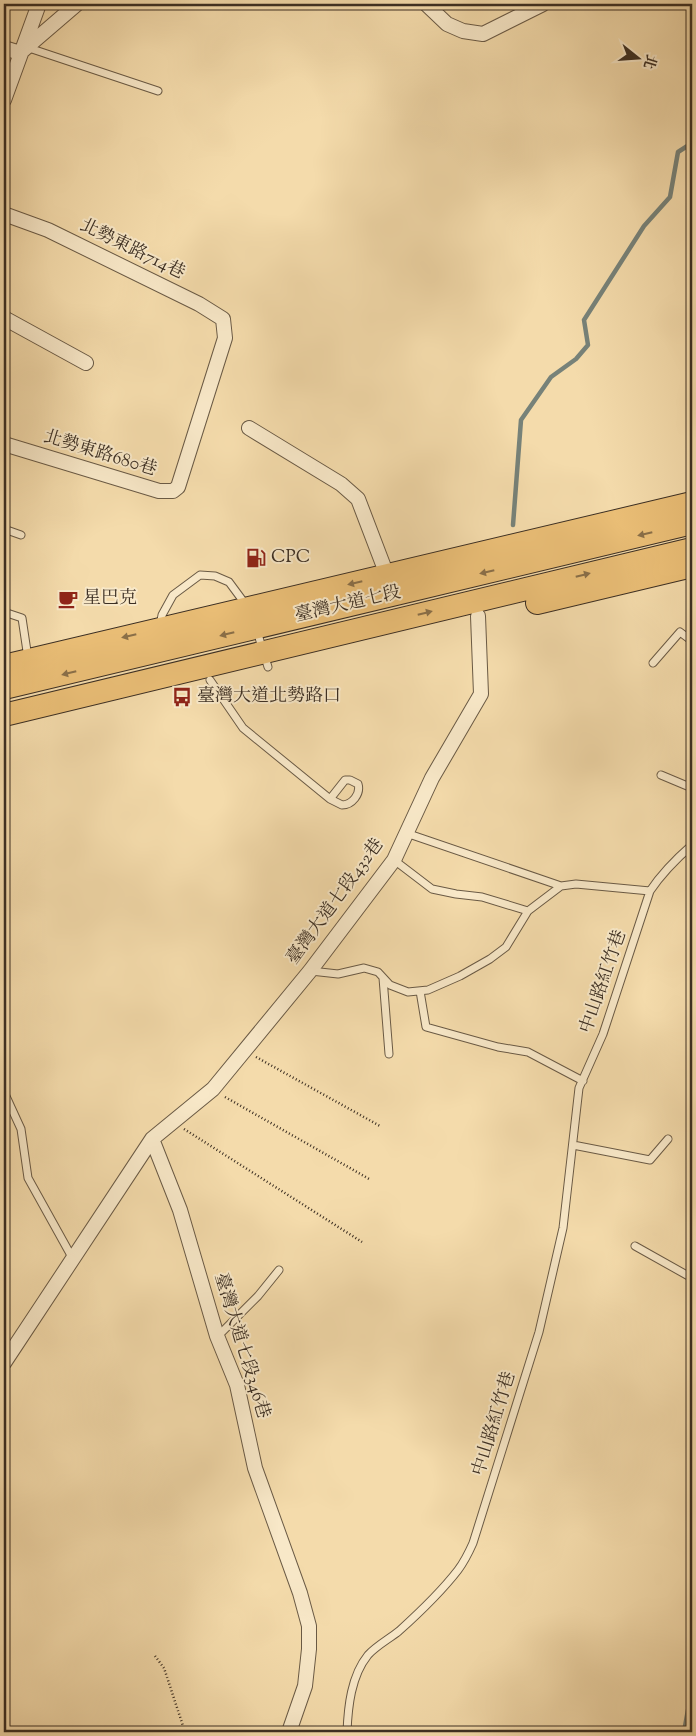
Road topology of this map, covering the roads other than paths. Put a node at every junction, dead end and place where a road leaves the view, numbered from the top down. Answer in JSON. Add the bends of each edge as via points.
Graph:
{"nodes":[{"id":1,"x":39,"y":4,"type":"edge"},
{"id":2,"x":77,"y":4,"type":"edge"},
{"id":3,"x":426,"y":4,"type":"edge"},
{"id":4,"x":542,"y":4,"type":"edge"},
{"id":5,"x":4,"y":48,"type":"edge"},
{"id":6,"x":23,"y":50,"type":"junction"},
{"id":7,"x":158,"y":91,"type":"dead end"},
{"id":8,"x":4,"y":100,"type":"edge"},
{"id":9,"x":4,"y":214,"type":"edge"},
{"id":10,"x":4,"y":318,"type":"edge"},
{"id":11,"x":225,"y":338,"type":"joint"},
{"id":12,"x":86,"y":363,"type":"dead end"},
{"id":13,"x":249,"y":428,"type":"dead end"},
{"id":14,"x":4,"y":444,"type":"edge"},
{"id":15,"x":692,"y":503,"type":"edge"},
{"id":16,"x":692,"y":522,"type":"edge"},
{"id":17,"x":4,"y":529,"type":"edge"},
{"id":18,"x":22,"y":534,"type":"dead end"},
{"id":19,"x":692,"y":549,"type":"edge"},
{"id":20,"x":692,"y":566,"type":"edge"},
{"id":21,"x":387,"y":575,"type":"junction"},
{"id":22,"x":4,"y":612,"type":"edge"},
{"id":23,"x":478,"y":616,"type":"junction"},
{"id":24,"x":252,"y":618,"type":"junction"},
{"id":25,"x":161,"y":639,"type":"junction"},
{"id":26,"x":692,"y":641,"type":"edge"},
{"id":27,"x":266,"y":659,"type":"junction"},
{"id":28,"x":28,"y":660,"type":"junction"},
{"id":29,"x":653,"y":663,"type":"dead end"},
{"id":30,"x":4,"y":666,"type":"edge"},
{"id":31,"x":210,"y":680,"type":"junction"},
{"id":32,"x":4,"y":688,"type":"edge"},
{"id":33,"x":4,"y":715,"type":"edge"},
{"id":34,"x":4,"y":730,"type":"edge"},
{"id":35,"x":661,"y":776,"type":"dead end"},
{"id":36,"x":692,"y":788,"type":"edge"},
{"id":37,"x":330,"y":799,"type":"dead end"},
{"id":38,"x":406,"y":832,"type":"junction"},
{"id":39,"x":692,"y":845,"type":"edge"},
{"id":40,"x":394,"y":860,"type":"junction"},
{"id":41,"x":560,"y":886,"type":"junction"},
{"id":42,"x":650,"y":891,"type":"junction"},
{"id":43,"x":528,"y":911,"type":"junction"},
{"id":44,"x":310,"y":971,"type":"junction"},
{"id":45,"x":383,"y":977,"type":"junction"},
{"id":46,"x":420,"y":991,"type":"junction"},
{"id":47,"x":389,"y":1054,"type":"dead end"},
{"id":48,"x":583,"y":1081,"type":"junction"},
{"id":49,"x":4,"y":1092,"type":"edge"},
{"id":50,"x":152,"y":1139,"type":"junction"},
{"id":51,"x":668,"y":1139,"type":"dead end"},
{"id":52,"x":573,"y":1145,"type":"junction"},
{"id":53,"x":635,"y":1246,"type":"dead end"},
{"id":54,"x":73,"y":1259,"type":"junction"},
{"id":55,"x":280,"y":1270,"type":"dead end"},
{"id":56,"x":692,"y":1278,"type":"edge"},
{"id":57,"x":217,"y":1336,"type":"junction"},
{"id":58,"x":4,"y":1363,"type":"edge"},
{"id":59,"x":289,"y":1732,"type":"edge"},
{"id":60,"x":347,"y":1732,"type":"edge"}],
"edges":[{"from":1,"to":6,"type":"street"},
{"from":2,"to":6,"type":"street"},
{"from":3,"to":4,"type":"street","via":[[447,24],[483,34]]},
{"from":5,"to":6,"type":"street"},
{"from":6,"to":7,"type":"lane"},
{"from":6,"to":8,"type":"street"},
{"from":9,"to":11,"type":"street","name":"北勢東路714巷","via":[[48,230],[199,304],[223,319]]},
{"from":10,"to":12,"type":"street"},
{"from":11,"to":14,"type":"street","name":"北勢東路680巷","via":[[178,487],[173,491],[159,491]]},
{"from":13,"to":21,"type":"street","via":[[341,484],[358,499]]},
{"from":15,"to":21,"type":"main road","name":"臺灣大道七段"},
{"from":16,"to":24,"type":"main road","name":"臺灣大道七段","one_way":true},
{"from":17,"to":18,"type":"lane"},
{"from":27,"to":19,"type":"main road","name":"臺灣大道七段","one_way":true},
{"from":20,"to":23,"type":"main road","name":"臺灣大道七段"},
{"from":21,"to":24,"type":"main road","name":"臺灣大道七段","one_way":true},
{"from":22,"to":28,"type":"lane","via":[[22,618]]},
{"from":23,"to":27,"type":"main road","name":"臺灣大道七段"},
{"from":23,"to":38,"type":"street","name":"臺灣大道七段432巷","via":[[481,694],[432,778]]},
{"from":24,"to":25,"type":"main road","name":"臺灣大道七段","one_way":true},
{"from":24,"to":25,"type":"lane","via":[[229,582],[215,576],[200,576],[173,595],[162,615]]},
{"from":24,"to":27,"type":"lane"},
{"from":25,"to":28,"type":"main road","name":"臺灣大道七段","one_way":true},
{"from":25,"to":32,"type":"main road","name":"臺灣大道七段","one_way":true},
{"from":26,"to":29,"type":"lane","via":[[680,632]]},
{"from":27,"to":31,"type":"main road","name":"臺灣大道七段"},
{"from":27,"to":33,"type":"main road","name":"臺灣大道七段"},
{"from":28,"to":30,"type":"main road","name":"臺灣大道七段"},
{"from":31,"to":34,"type":"main road","name":"臺灣大道七段"},
{"from":31,"to":37,"type":"lane","via":[[243,728]]},
{"from":35,"to":36,"type":"lane"},
{"from":38,"to":40,"type":"street","name":"臺灣大道七段432巷"},
{"from":38,"to":41,"type":"lane"},
{"from":39,"to":42,"type":"lane","name":"中山路紅竹巷","via":[[673,862]]},
{"from":40,"to":43,"type":"lane","via":[[432,889],[482,897]]},
{"from":40,"to":44,"type":"street","name":"臺灣大道七段432巷"},
{"from":41,"to":42,"type":"lane","via":[[576,884]]},
{"from":41,"to":43,"type":"lane"},
{"from":42,"to":48,"type":"lane","name":"中山路紅竹巷"},
{"from":43,"to":46,"type":"lane","via":[[506,947],[490,959]]},
{"from":44,"to":45,"type":"lane","via":[[338,974],[364,968]]},
{"from":44,"to":50,"type":"street","name":"臺灣大道七段432巷","via":[[213,1089]]},
{"from":45,"to":46,"type":"lane","via":[[390,985],[408,992]]},
{"from":45,"to":47,"type":"lane"},
{"from":46,"to":48,"type":"lane","via":[[426,1027],[528,1052]]},
{"from":48,"to":52,"type":"lane","name":"中山路紅竹巷","via":[[579,1088]]},
{"from":49,"to":54,"type":"lane","via":[[21,1129],[28,1178]]},
{"from":50,"to":54,"type":"street"},
{"from":50,"to":57,"type":"street","name":"臺灣大道七段346巷","via":[[180,1210]]},
{"from":51,"to":52,"type":"lane","via":[[650,1160]]},
{"from":52,"to":60,"type":"lane","name":"中山路紅竹巷","via":[[563,1228],[539,1332],[474,1543],[459,1569],[435,1596],[368,1655],[354,1682],[348,1706]]},
{"from":53,"to":56,"type":"lane"},
{"from":54,"to":58,"type":"street"},
{"from":55,"to":57,"type":"lane"},
{"from":57,"to":59,"type":"street","name":"臺灣大道七段346巷","via":[[237,1385],[255,1468],[309,1626],[306,1686]]}]}
